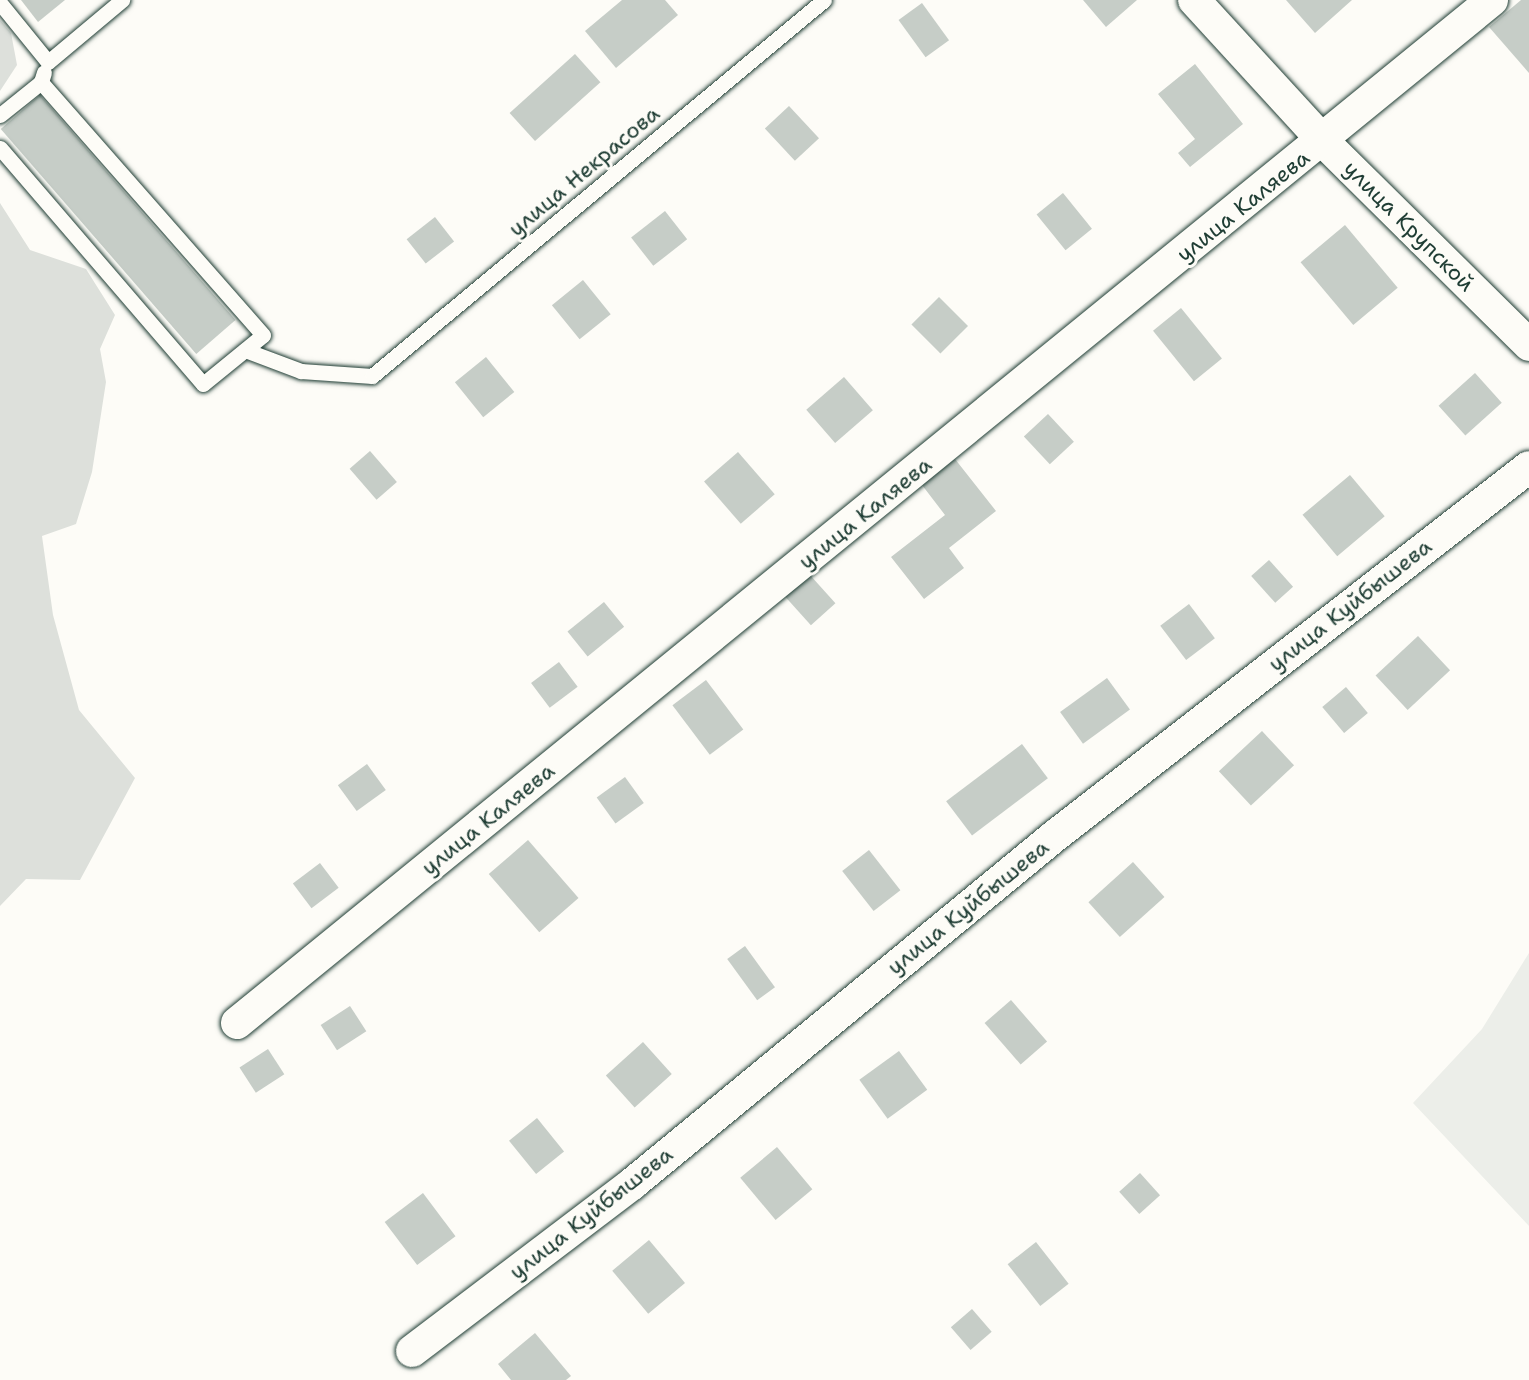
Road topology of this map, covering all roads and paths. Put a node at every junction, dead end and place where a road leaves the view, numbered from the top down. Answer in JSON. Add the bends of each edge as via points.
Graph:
{"nodes":[{"id":1,"x":123,"y":0,"type":"edge"},
{"id":2,"x":824,"y":0,"type":"edge"},
{"id":3,"x":1194,"y":0,"type":"edge"},
{"id":4,"x":1492,"y":0,"type":"edge"},
{"id":5,"x":0,"y":3,"type":"edge"},
{"id":6,"x":48,"y":62,"type":"junction"},
{"id":7,"x":41,"y":82,"type":"junction"},
{"id":8,"x":0,"y":115,"type":"edge"},
{"id":9,"x":1323,"y":141,"type":"junction"},
{"id":10,"x":0,"y":148,"type":"edge"},
{"id":11,"x":1529,"y":345,"type":"edge"},
{"id":12,"x":245,"y":350,"type":"junction"},
{"id":13,"x":1529,"y":467,"type":"edge"},
{"id":14,"x":237,"y":1023,"type":"dead end"},
{"id":15,"x":412,"y":1351,"type":"dead end"}],
"edges":[{"from":1,"to":6,"type":"lane"},
{"from":2,"to":12,"type":"lane","name":"улица Некрасова","via":[[372,376],[301,371]]},
{"from":3,"to":9,"type":"street","name":"улица Крупской"},
{"from":4,"to":9,"type":"street","name":"улица Каляева"},
{"from":5,"to":6,"type":"lane"},
{"from":6,"to":7,"type":"lane"},
{"from":7,"to":8,"type":"lane"},
{"from":7,"to":12,"type":"lane","via":[[263,335]]},
{"from":9,"to":11,"type":"street","name":"улица Крупской"},
{"from":9,"to":14,"type":"street","name":"улица Каляева"},
{"from":10,"to":12,"type":"lane","via":[[203,384]]},
{"from":13,"to":15,"type":"street","name":"улица Куйбышева","via":[[1056,835],[632,1184]]}]}
